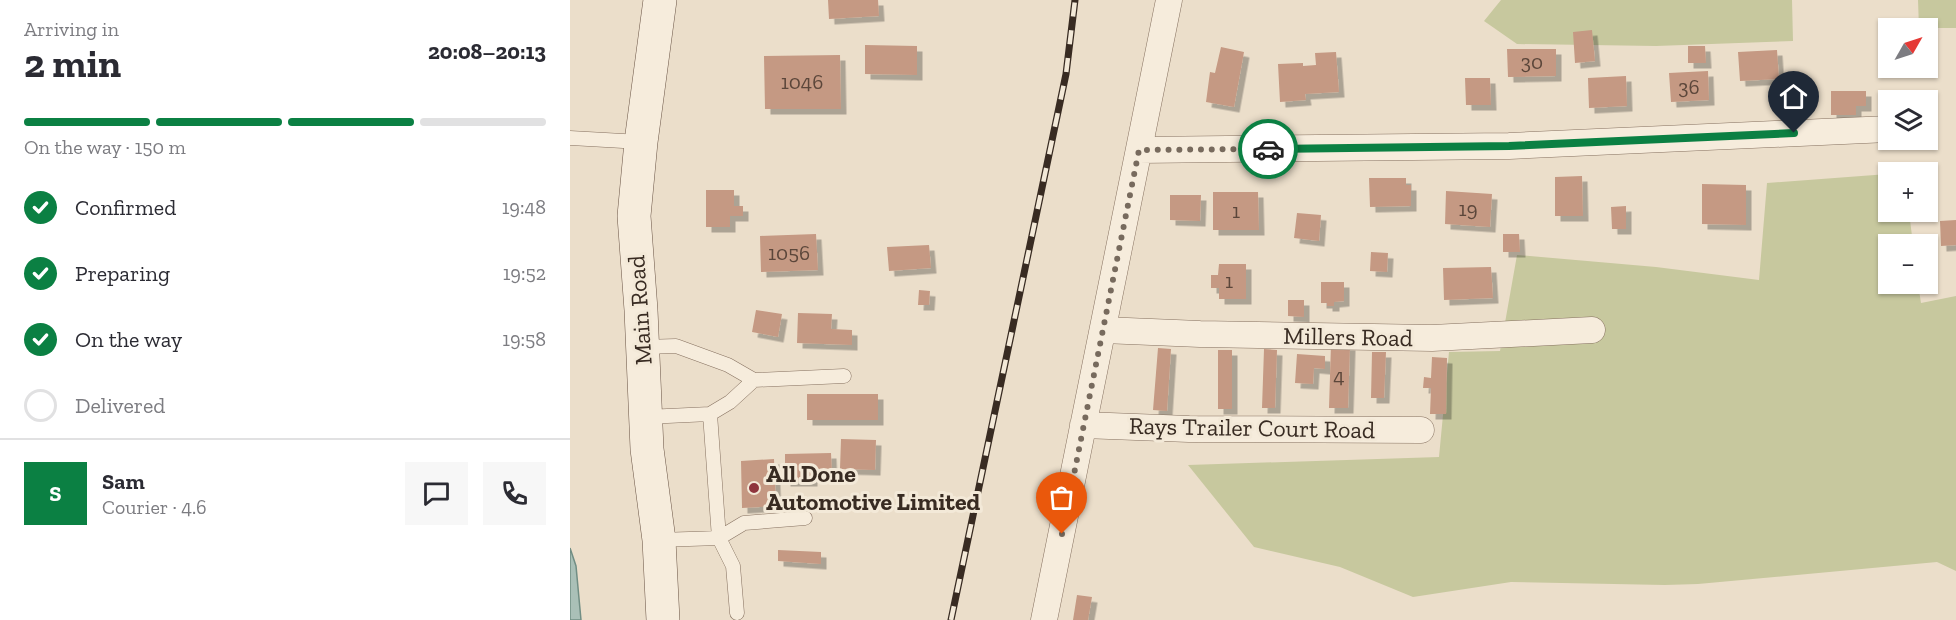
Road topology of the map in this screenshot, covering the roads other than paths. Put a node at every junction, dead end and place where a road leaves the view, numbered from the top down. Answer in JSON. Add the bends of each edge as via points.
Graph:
{"nodes":[{"id":1,"x":660,"y":0,"type":"edge"},
{"id":2,"x":1169,"y":0,"type":"edge"},
{"id":3,"x":1878,"y":129,"type":"edge"},
{"id":4,"x":570,"y":138,"type":"edge"},
{"id":5,"x":641,"y":142,"type":"junction"},
{"id":6,"x":1139,"y":150,"type":"junction"},
{"id":7,"x":1103,"y":330,"type":"junction"},
{"id":8,"x":1592,"y":330,"type":"dead end"},
{"id":9,"x":643,"y":347,"type":"junction"},
{"id":10,"x":844,"y":376,"type":"dead end"},
{"id":11,"x":754,"y":380,"type":"junction"},
{"id":12,"x":710,"y":414,"type":"junction"},
{"id":13,"x":646,"y":417,"type":"junction"},
{"id":14,"x":1083,"y":425,"type":"junction"},
{"id":15,"x":1421,"y":430,"type":"dead end"},
{"id":16,"x":805,"y":518,"type":"dead end"},
{"id":17,"x":719,"y":538,"type":"junction"},
{"id":18,"x":659,"y":540,"type":"junction"},
{"id":19,"x":737,"y":613,"type":"dead end"},
{"id":20,"x":663,"y":620,"type":"edge"},
{"id":21,"x":1044,"y":620,"type":"edge"}],
"edges":[{"from":1,"to":5,"type":"main road","name":"Main Road"},
{"from":2,"to":6,"type":"street"},
{"from":3,"to":6,"type":"street","via":[[1509,146]]},
{"from":4,"to":5,"type":"lane"},
{"from":5,"to":9,"type":"main road","name":"Main Road","via":[[634,216]]},
{"from":6,"to":7,"type":"street"},
{"from":7,"to":8,"type":"street","name":"Millers Road","via":[[1432,338]]},
{"from":7,"to":14,"type":"street"},
{"from":9,"to":11,"type":"lane","via":[[676,346],[729,365]]},
{"from":9,"to":13,"type":"main road","name":"Main Road"},
{"from":10,"to":11,"type":"lane"},
{"from":11,"to":12,"type":"lane"},
{"from":12,"to":13,"type":"lane"},
{"from":12,"to":17,"type":"lane"},
{"from":13,"to":18,"type":"main road","name":"Main Road"},
{"from":14,"to":15,"type":"street","name":"Rays Trailer Court Road"},
{"from":14,"to":21,"type":"street"},
{"from":16,"to":17,"type":"lane","via":[[744,523]]},
{"from":17,"to":18,"type":"lane"},
{"from":17,"to":19,"type":"lane","via":[[732,566]]},
{"from":18,"to":20,"type":"main road","name":"Main Road"}]}
